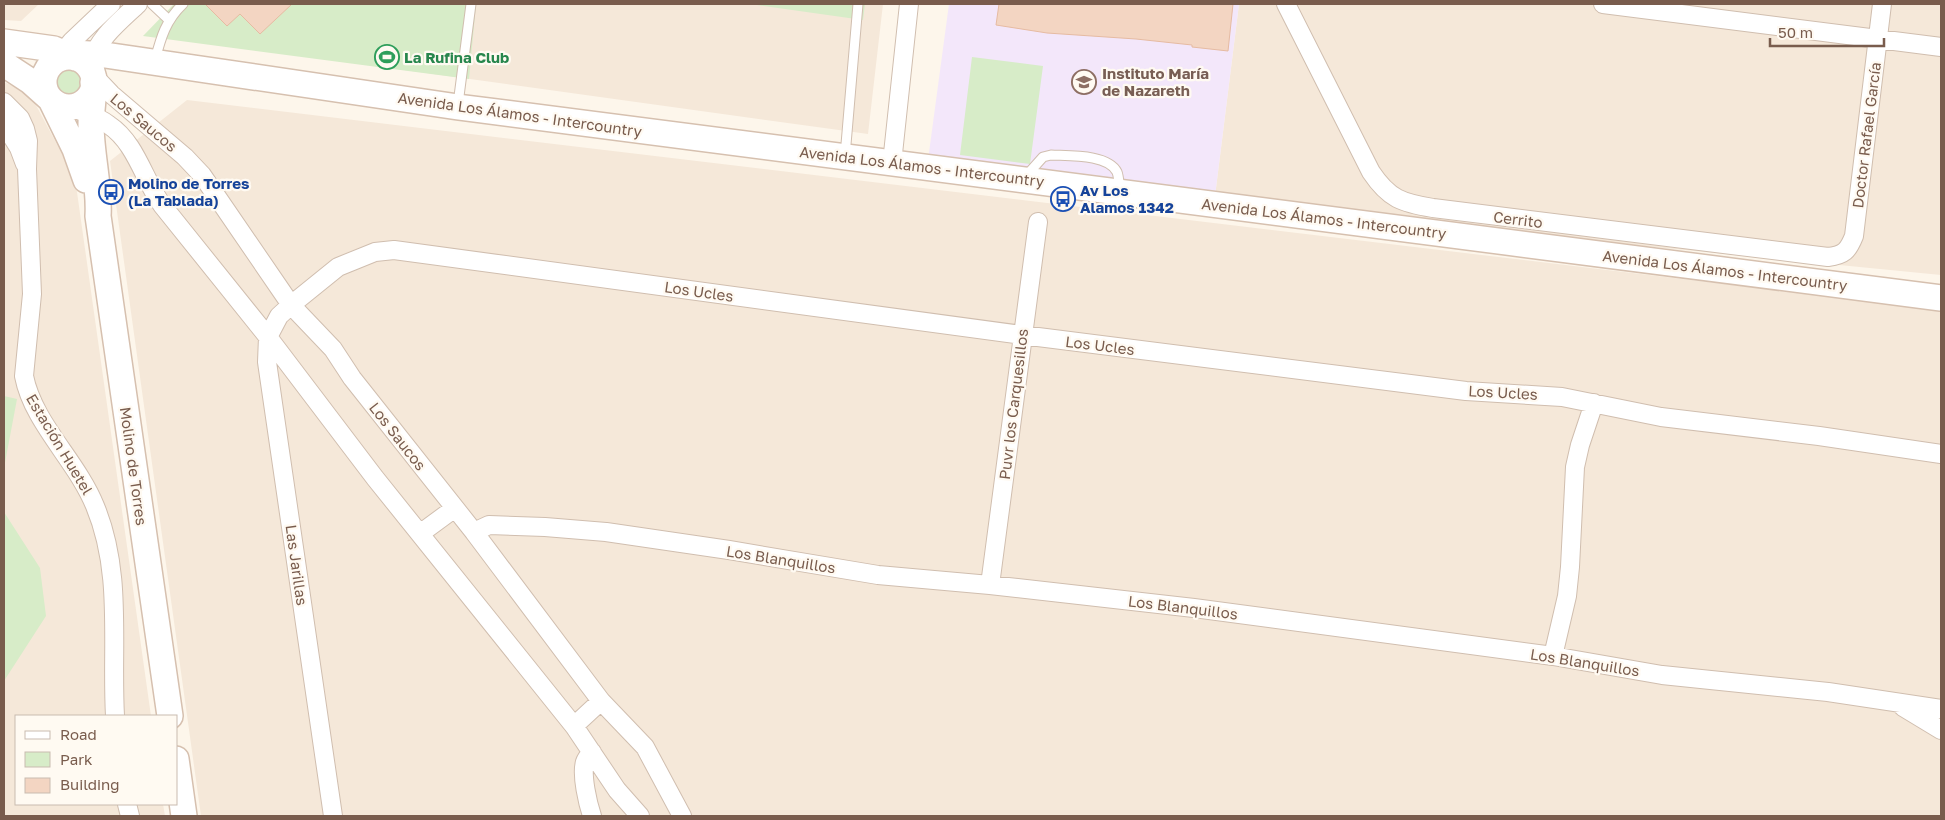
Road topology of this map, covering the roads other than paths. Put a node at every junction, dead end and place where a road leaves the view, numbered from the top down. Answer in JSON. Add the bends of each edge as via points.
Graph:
{"nodes":[{"id":1,"x":111,"y":4,"type":"edge"},
{"id":2,"x":138,"y":4,"type":"edge"},
{"id":3,"x":152,"y":4,"type":"edge"},
{"id":4,"x":183,"y":4,"type":"edge"},
{"id":5,"x":471,"y":4,"type":"edge"},
{"id":6,"x":858,"y":4,"type":"edge"},
{"id":7,"x":909,"y":4,"type":"edge"},
{"id":8,"x":1286,"y":4,"type":"edge"},
{"id":9,"x":1602,"y":4,"type":"edge"},
{"id":10,"x":1882,"y":4,"type":"edge"},
{"id":11,"x":1672,"y":8,"type":"edge"},
{"id":12,"x":169,"y":20,"type":"junction"},
{"id":13,"x":1878,"y":40,"type":"junction"},
{"id":14,"x":4,"y":42,"type":"edge"},
{"id":15,"x":1941,"y":47,"type":"edge"},
{"id":16,"x":147,"y":62,"type":"junction"},
{"id":17,"x":4,"y":64,"type":"edge"},
{"id":18,"x":77,"y":78,"type":"junction"},
{"id":19,"x":4,"y":102,"type":"edge"},
{"id":20,"x":458,"y":107,"type":"junction"},
{"id":21,"x":4,"y":124,"type":"edge"},
{"id":22,"x":845,"y":156,"type":"junction"},
{"id":23,"x":892,"y":163,"type":"junction"},
{"id":24,"x":27,"y":169,"type":"junction"},
{"id":25,"x":98,"y":216,"type":"junction"},
{"id":26,"x":1038,"y":222,"type":"dead end"},
{"id":27,"x":1854,"y":236,"type":"joint"},
{"id":28,"x":1941,"y":298,"type":"edge"},
{"id":29,"x":285,"y":310,"type":"junction"},
{"id":30,"x":1022,"y":335,"type":"junction"},
{"id":31,"x":268,"y":337,"type":"junction"},
{"id":32,"x":1594,"y":403,"type":"junction"},
{"id":33,"x":1941,"y":454,"type":"edge"},
{"id":34,"x":455,"y":508,"type":"junction"},
{"id":35,"x":474,"y":532,"type":"junction"},
{"id":36,"x":421,"y":533,"type":"junction"},
{"id":37,"x":990,"y":585,"type":"junction"},
{"id":38,"x":1553,"y":656,"type":"junction"},
{"id":39,"x":601,"y":701,"type":"junction"},
{"id":40,"x":1894,"y":702,"type":"junction"},
{"id":41,"x":1941,"y":709,"type":"edge"},
{"id":42,"x":115,"y":715,"type":"edge"},
{"id":43,"x":170,"y":715,"type":"edge"},
{"id":44,"x":574,"y":726,"type":"junction"},
{"id":45,"x":1941,"y":730,"type":"edge"},
{"id":46,"x":592,"y":752,"type":"junction"},
{"id":47,"x":178,"y":773,"type":"edge"},
{"id":48,"x":184,"y":816,"type":"edge"},
{"id":49,"x":333,"y":816,"type":"edge"},
{"id":50,"x":592,"y":816,"type":"edge"},
{"id":51,"x":640,"y":816,"type":"edge"},
{"id":52,"x":682,"y":816,"type":"edge"}],
"edges":[{"from":1,"to":18,"type":"street"},
{"from":2,"to":18,"type":"street","via":[[103,37]]},
{"from":3,"to":12,"type":"lane"},
{"from":4,"to":12,"type":"lane"},
{"from":5,"to":20,"type":"lane"},
{"from":6,"to":22,"type":"lane"},
{"from":7,"to":23,"type":"street"},
{"from":8,"to":27,"type":"street","name":"Cerrito","via":[[1371,172],[1385,190],[1401,202],[1828,257],[1846,252]]},
{"from":9,"to":11,"type":"street"},
{"from":10,"to":13,"type":"street","name":"Doctor Rafael García"},
{"from":11,"to":13,"type":"street"},
{"from":12,"to":16,"type":"lane"},
{"from":13,"to":15,"type":"street"},
{"from":13,"to":27,"type":"street","name":"Doctor Rafael García"},
{"from":14,"to":18,"type":"main road","name":"Avenida Los Álamos - Intercountry"},
{"from":16,"to":18,"type":"main road","name":"Avenida Los Álamos - Intercountry"},
{"from":16,"to":20,"type":"main road","name":"Avenida Los Álamos - Intercountry"},
{"from":17,"to":18,"type":"main road","via":[[30,81]]},
{"from":18,"to":25,"type":"main road","name":"Molino de Torres","via":[[92,156]]},
{"from":18,"to":25,"type":"main road","name":"Molino de Torres","via":[[75,149]]},
{"from":18,"to":29,"type":"street","name":"Los Saucos","via":[[153,128],[202,175]]},
{"from":18,"to":31,"type":"street","name":"Los Saucos","via":[[129,146],[153,192]]},
{"from":19,"to":24,"type":"street","name":"Estación Huetel","via":[[20,118],[25,129]]},
{"from":20,"to":22,"type":"main road","name":"Avenida Los Álamos - Intercountry"},
{"from":21,"to":24,"type":"street"},
{"from":22,"to":23,"type":"main road","name":"Avenida Los Álamos - Intercountry"},
{"from":23,"to":28,"type":"main road","name":"Avenida Los Álamos - Intercountry"},
{"from":24,"to":42,"type":"street","name":"Estación Huetel","via":[[32,294],[24,376],[40,416],[89,491],[106,541],[114,596]]},
{"from":25,"to":43,"type":"main road","name":"Molino de Torres"},
{"from":26,"to":30,"type":"street","name":"Puvr los Carquesillos"},
{"from":29,"to":30,"type":"street","name":"Los Ucles","via":[[338,267],[375,252],[394,250]]},
{"from":29,"to":31,"type":"street","name":"Las Jarillas"},
{"from":29,"to":34,"type":"street","name":"Los Saucos","via":[[333,349],[352,378]]},
{"from":30,"to":32,"type":"street","name":"Los Ucles","via":[[1466,391],[1544,394]]},
{"from":30,"to":37,"type":"street","name":"Puvr los Carquesillos"},
{"from":31,"to":36,"type":"street","name":"Los Saucos"},
{"from":31,"to":49,"type":"street","name":"Las Jarillas","via":[[268,362]]},
{"from":32,"to":33,"type":"street","name":"Los Ucles","via":[[1661,417]]},
{"from":32,"to":38,"type":"street","via":[[1575,467],[1567,596]]},
{"from":34,"to":35,"type":"street","name":"Los Saucos"},
{"from":34,"to":36,"type":"street"},
{"from":35,"to":37,"type":"street","name":"Los Blanquillos","via":[[489,525],[502,525],[606,532],[878,576]]},
{"from":35,"to":39,"type":"street","name":"Los Saucos"},
{"from":36,"to":44,"type":"street","name":"Los Saucos"},
{"from":37,"to":38,"type":"street","name":"Los Blanquillos","via":[[1194,608]]},
{"from":38,"to":40,"type":"street","name":"Los Blanquillos","via":[[1662,675]]},
{"from":39,"to":44,"type":"street"},
{"from":39,"to":52,"type":"street","name":"Los Saucos","via":[[645,747]]},
{"from":40,"to":41,"type":"street","name":"Los Blanquillos"},
{"from":40,"to":45,"type":"street","name":"Los Blanquillos"},
{"from":44,"to":46,"type":"street","name":"Los Saucos"},
{"from":46,"to":50,"type":"street","via":[[584,767]]},
{"from":46,"to":51,"type":"street","name":"Los Saucos","via":[[617,790]]},
{"from":47,"to":48,"type":"main road"}]}
